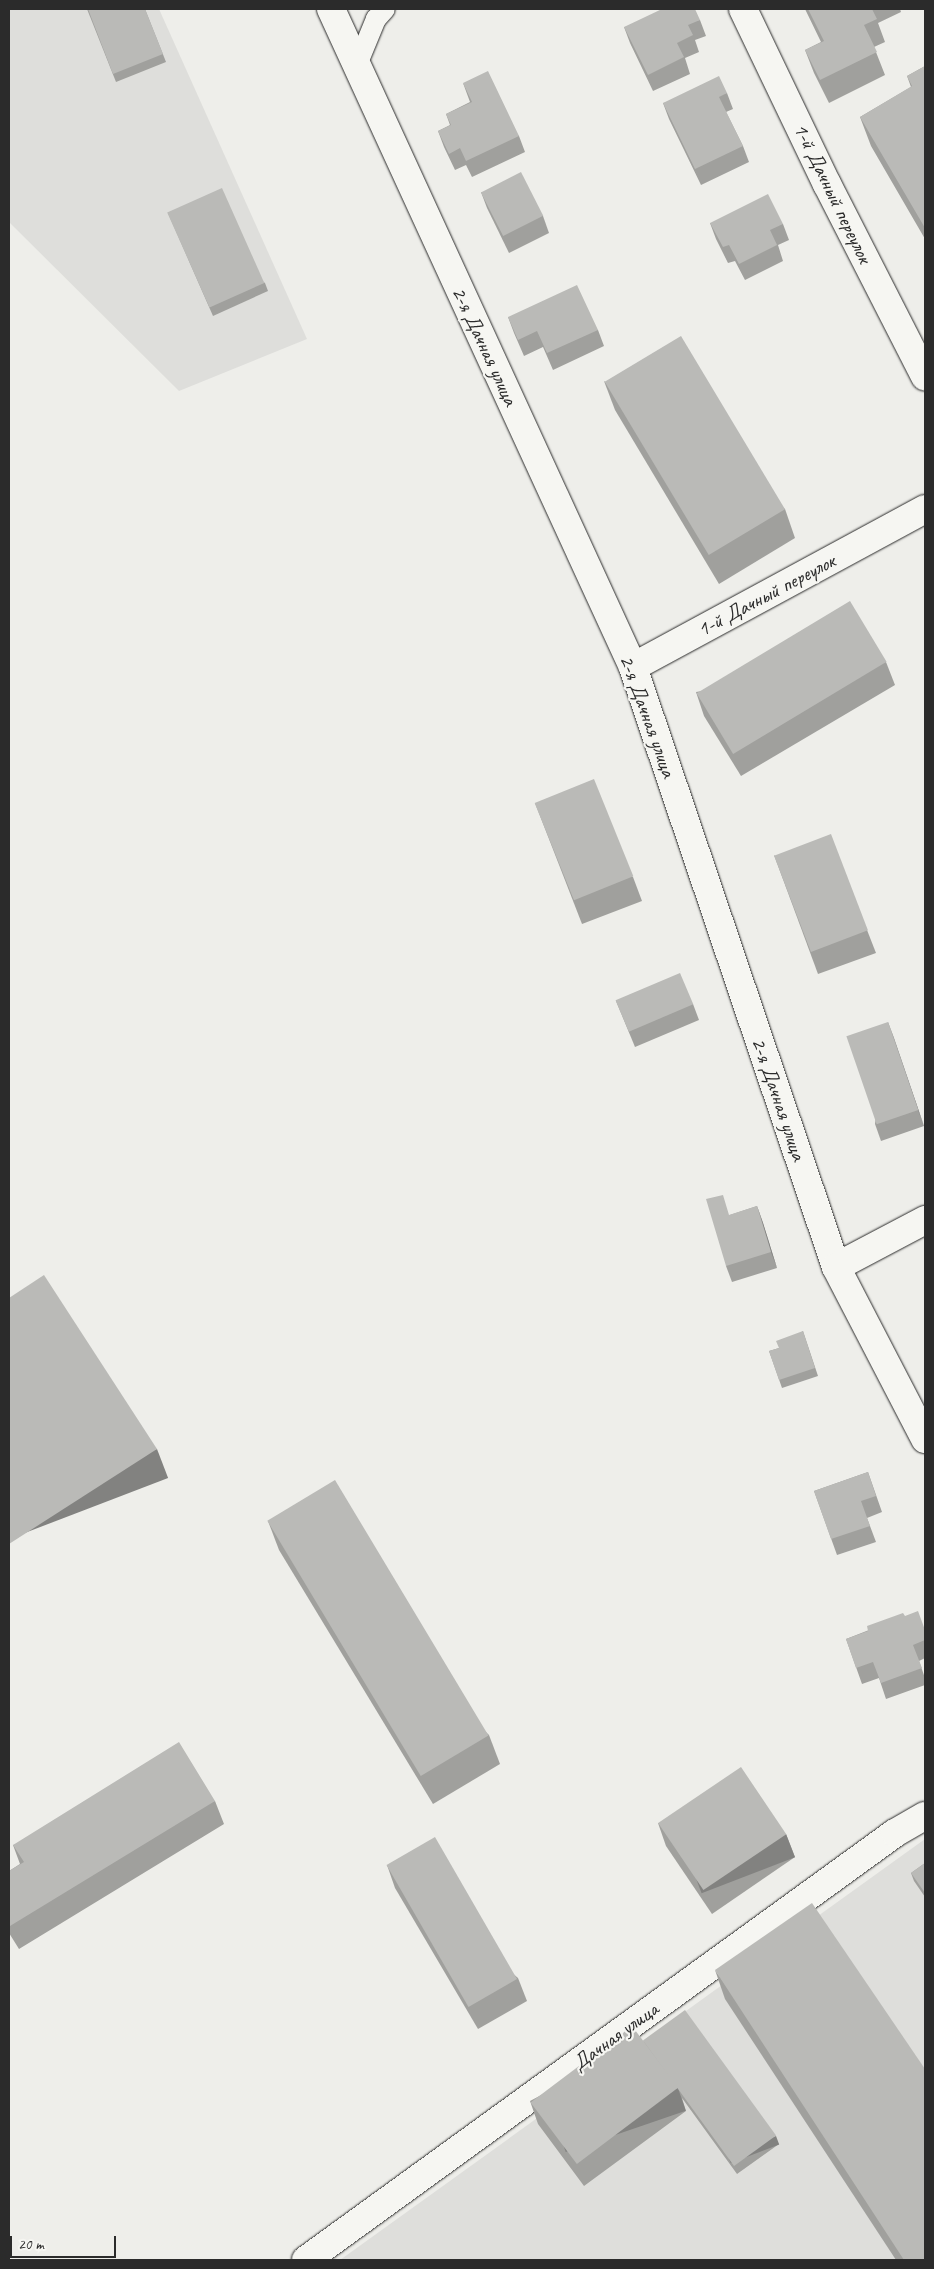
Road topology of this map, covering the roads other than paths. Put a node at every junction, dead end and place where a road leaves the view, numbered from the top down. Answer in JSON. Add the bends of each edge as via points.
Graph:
{"nodes":[{"id":1,"x":331,"y":9,"type":"edge"},
{"id":2,"x":385,"y":9,"type":"edge"},
{"id":3,"x":743,"y":9,"type":"edge"},
{"id":4,"x":357,"y":64,"type":"junction"},
{"id":5,"x":925,"y":376,"type":"edge"},
{"id":6,"x":925,"y":509,"type":"edge"},
{"id":7,"x":633,"y":667,"type":"junction"},
{"id":8,"x":925,"y":1220,"type":"edge"},
{"id":9,"x":836,"y":1267,"type":"junction"},
{"id":10,"x":925,"y":1439,"type":"edge"},
{"id":11,"x":925,"y":1816,"type":"edge"},
{"id":12,"x":306,"y":2260,"type":"edge"}],
"edges":[{"from":1,"to":4,"type":"street","name":"2-я Дачная улица"},
{"from":2,"to":4,"type":"lane","via":[[376,19]]},
{"from":3,"to":5,"type":"street","name":"1-й Дачный переулок"},
{"from":4,"to":7,"type":"street","name":"2-я Дачная улица"},
{"from":6,"to":7,"type":"street","name":"1-й Дачный переулок"},
{"from":7,"to":9,"type":"street","name":"2-я Дачная улица"},
{"from":8,"to":9,"type":"street"},
{"from":9,"to":10,"type":"street","name":"2-я Дачная улица"},
{"from":11,"to":12,"type":"street","name":"Дачная улица","via":[[895,1833]]}]}
